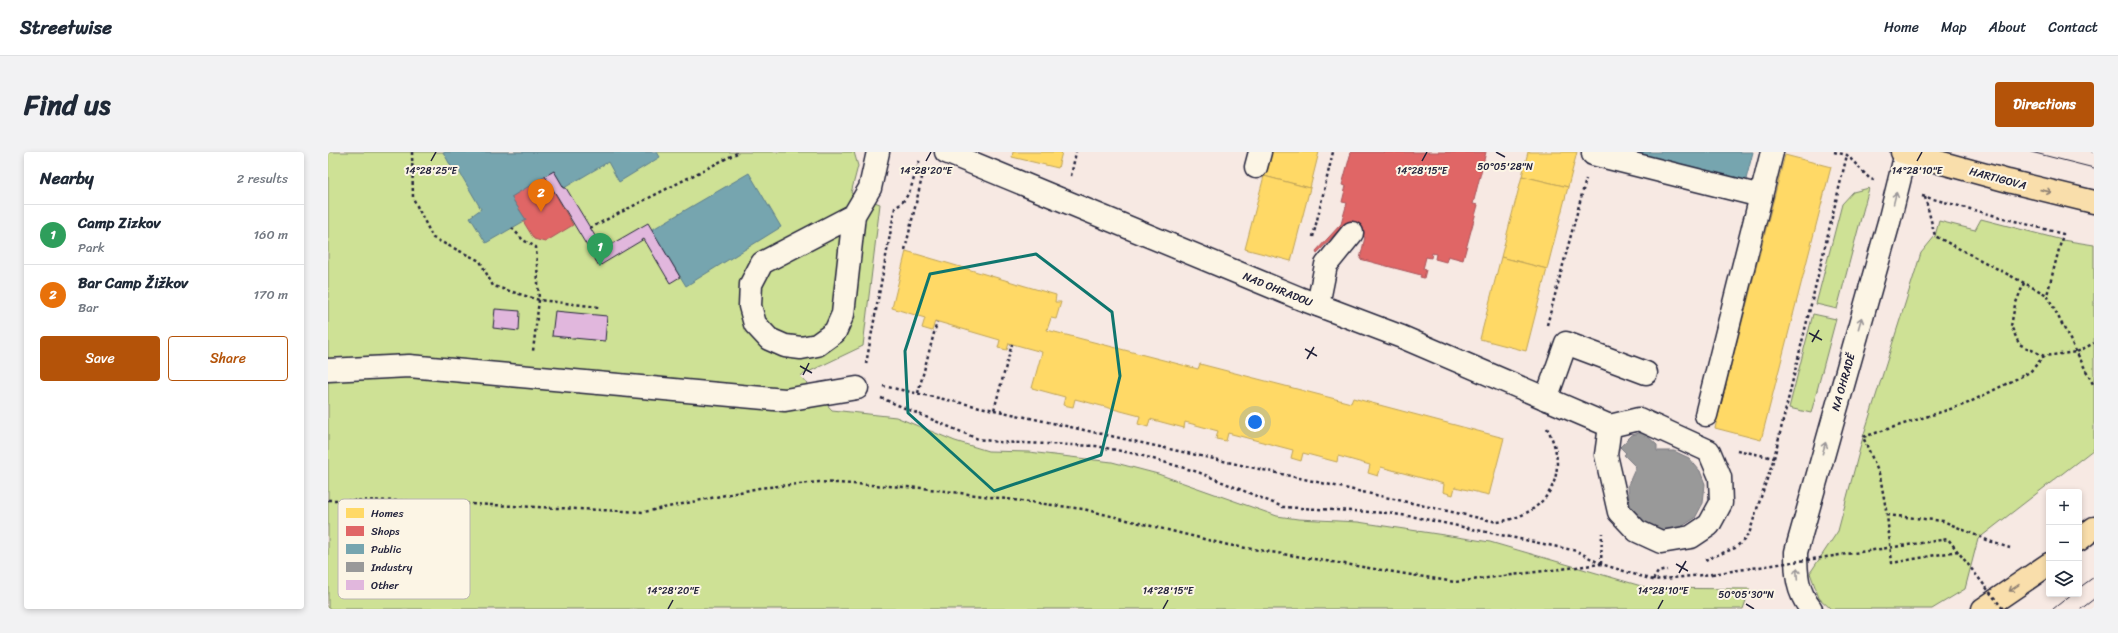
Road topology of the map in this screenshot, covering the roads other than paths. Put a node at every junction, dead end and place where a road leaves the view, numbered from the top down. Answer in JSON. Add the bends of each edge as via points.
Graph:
{"nodes":[{"id":1,"x":878,"y":152,"type":"edge"},
{"id":2,"x":1772,"y":152,"type":"edge"},
{"id":3,"x":954,"y":153,"type":"edge"},
{"id":4,"x":1593,"y":153,"type":"edge"},
{"id":5,"x":1904,"y":153,"type":"edge"},
{"id":6,"x":1760,"y":196,"type":"junction"},
{"id":7,"x":2094,"y":202,"type":"edge"},
{"id":8,"x":854,"y":215,"type":"junction"},
{"id":9,"x":1352,"y":233,"type":"dead end"},
{"id":10,"x":1318,"y":305,"type":"junction"},
{"id":11,"x":328,"y":370,"type":"edge"},
{"id":12,"x":1646,"y":373,"type":"dead end"},
{"id":13,"x":858,"y":384,"type":"road end"},
{"id":14,"x":1546,"y":399,"type":"junction"},
{"id":15,"x":1706,"y":415,"type":"dead end"},
{"id":16,"x":1610,"y":426,"type":"junction"},
{"id":17,"x":2094,"y":528,"type":"edge"},
{"id":18,"x":2082,"y":538,"type":"edge"},
{"id":19,"x":2046,"y":566,"type":"edge"},
{"id":20,"x":1812,"y":609,"type":"edge"},
{"id":21,"x":1984,"y":609,"type":"edge"}],
"edges":[{"from":1,"to":8,"type":"street","via":[[870,188]]},
{"from":2,"to":6,"type":"street"},
{"from":3,"to":10,"type":"street","name":"NAD OHRADOU"},
{"from":4,"to":6,"type":"street"},
{"from":5,"to":7,"type":"main road","name":"HARTIGOVA","one_way":true,"via":[[2008,182]]},
{"from":20,"to":5,"type":"street","name":"NA OHRADĚ","one_way":true,"via":[[1805,601],[1796,580],[1796,552],[1889,222]]},
{"from":6,"to":15,"type":"street"},
{"from":8,"to":8,"type":"street","via":[[843,314],[835,332],[817,345],[801,348],[785,346],[768,339],[755,324],[750,306],[750,284],[762,263]]},
{"from":9,"to":10,"type":"street","via":[[1326,265]]},
{"from":10,"to":14,"type":"street","name":"NAD OHRADOU","via":[[1402,337]]},
{"from":11,"to":13,"type":"street","via":[[409,366],[785,400]]},
{"from":12,"to":14,"type":"street","via":[[1566,343]]},
{"from":14,"to":16,"type":"street","name":"NAD OHRADOU"},
{"from":16,"to":16,"type":"street","via":[[1606,455],[1619,512],[1636,531],[1661,542],[1691,537],[1709,525],[1721,503],[1720,477],[1709,451],[1639,419]]},
{"from":17,"to":18,"type":"main road"},
{"from":19,"to":21,"type":"main road","one_way":true}]}
